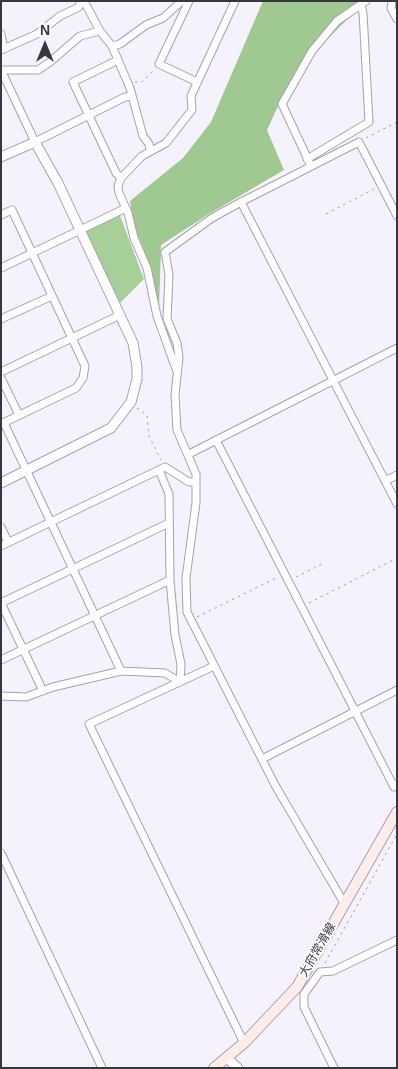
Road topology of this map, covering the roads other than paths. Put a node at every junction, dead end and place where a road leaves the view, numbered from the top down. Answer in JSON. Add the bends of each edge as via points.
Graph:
{"nodes":[{"id":1,"x":80,"y":1,"type":"edge"},
{"id":2,"x":84,"y":1,"type":"edge"},
{"id":3,"x":182,"y":1,"type":"edge"},
{"id":4,"x":189,"y":1,"type":"edge"},
{"id":5,"x":235,"y":1,"type":"edge"},
{"id":6,"x":392,"y":1,"type":"edge"},
{"id":7,"x":363,"y":3,"type":"edge"},
{"id":8,"x":397,"y":18,"type":"edge"},
{"id":9,"x":100,"y":30,"type":"junction"},
{"id":10,"x":1,"y":34,"type":"edge"},
{"id":11,"x":112,"y":46,"type":"junction"},
{"id":12,"x":3,"y":49,"type":"edge"},
{"id":13,"x":118,"y":60,"type":"junction"},
{"id":14,"x":1,"y":70,"type":"edge"},
{"id":15,"x":197,"y":82,"type":"junction"},
{"id":16,"x":132,"y":96,"type":"junction"},
{"id":17,"x":88,"y":115,"type":"junction"},
{"id":18,"x":35,"y":142,"type":"junction"},
{"id":19,"x":150,"y":150,"type":"junction"},
{"id":20,"x":1,"y":157,"type":"edge"},
{"id":21,"x":309,"y":163,"type":"junction"},
{"id":22,"x":121,"y":178,"type":"junction"},
{"id":23,"x":241,"y":202,"type":"junction"},
{"id":24,"x":126,"y":208,"type":"junction"},
{"id":25,"x":1,"y":215,"type":"edge"},
{"id":26,"x":397,"y":216,"type":"edge"},
{"id":27,"x":80,"y":231,"type":"junction"},
{"id":28,"x":32,"y":253,"type":"junction"},
{"id":29,"x":1,"y":268,"type":"edge"},
{"id":30,"x":52,"y":296,"type":"junction"},
{"id":31,"x":120,"y":315,"type":"junction"},
{"id":32,"x":1,"y":320,"type":"edge"},
{"id":33,"x":72,"y":338,"type":"junction"},
{"id":34,"x":397,"y":348,"type":"edge"},
{"id":35,"x":177,"y":369,"type":"junction"},
{"id":36,"x":1,"y":372,"type":"edge"},
{"id":37,"x":1,"y":378,"type":"edge"},
{"id":38,"x":334,"y":380,"type":"junction"},
{"id":39,"x":19,"y":415,"type":"junction"},
{"id":40,"x":3,"y":424,"type":"edge"},
{"id":41,"x":216,"y":440,"type":"junction"},
{"id":42,"x":189,"y":454,"type":"junction"},
{"id":43,"x":162,"y":469,"type":"junction"},
{"id":44,"x":27,"y":470,"type":"junction"},
{"id":45,"x":397,"y":475,"type":"edge"},
{"id":46,"x":385,"y":480,"type":"junction"},
{"id":47,"x":1,"y":482,"type":"edge"},
{"id":48,"x":196,"y":482,"type":"junction"},
{"id":49,"x":397,"y":504,"type":"edge"},
{"id":50,"x":52,"y":522,"type":"junction"},
{"id":51,"x":169,"y":523,"type":"junction"},
{"id":52,"x":1,"y":527,"type":"edge"},
{"id":53,"x":5,"y":544,"type":"edge"},
{"id":54,"x":74,"y":568,"type":"junction"},
{"id":55,"x":170,"y":580,"type":"junction"},
{"id":56,"x":1,"y":603,"type":"edge"},
{"id":57,"x":96,"y":616,"type":"junction"},
{"id":58,"x":23,"y":650,"type":"junction"},
{"id":59,"x":1,"y":660,"type":"edge"},
{"id":60,"x":214,"y":666,"type":"junction"},
{"id":61,"x":121,"y":671,"type":"junction"},
{"id":62,"x":180,"y":682,"type":"junction"},
{"id":63,"x":397,"y":690,"type":"edge"},
{"id":64,"x":43,"y":691,"type":"junction"},
{"id":65,"x":1,"y":696,"type":"edge"},
{"id":66,"x":355,"y":710,"type":"junction"},
{"id":67,"x":262,"y":759,"type":"junction"},
{"id":68,"x":397,"y":784,"type":"edge"},
{"id":69,"x":397,"y":812,"type":"edge"},
{"id":70,"x":1,"y":854,"type":"edge"},
{"id":71,"x":344,"y":903,"type":"junction"},
{"id":72,"x":397,"y":940,"type":"edge"},
{"id":73,"x":244,"y":1043,"type":"junction"},
{"id":74,"x":228,"y":1059,"type":"junction"},
{"id":75,"x":102,"y":1068,"type":"edge"},
{"id":76,"x":214,"y":1068,"type":"edge"},
{"id":77,"x":238,"y":1068,"type":"edge"},
{"id":78,"x":334,"y":1068,"type":"edge"}],
"edges":[{"from":1,"to":12,"type":"street","via":[[79,7],[60,16],[37,34]]},
{"from":2,"to":9,"type":"street"},
{"from":3,"to":11,"type":"street","via":[[163,18],[146,24],[120,44]]},
{"from":4,"to":15,"type":"street","via":[[159,64]]},
{"from":5,"to":15,"type":"street"},
{"from":6,"to":8,"type":"street","via":[[391,8]]},
{"from":7,"to":21,"type":"street","via":[[368,122]]},
{"from":7,"to":21,"type":"street","via":[[340,19],[312,51],[282,104]]},
{"from":9,"to":11,"type":"street"},
{"from":9,"to":14,"type":"street","via":[[80,36],[38,70]]},
{"from":10,"to":12,"type":"street"},
{"from":11,"to":13,"type":"street"},
{"from":13,"to":16,"type":"street"},
{"from":13,"to":17,"type":"street","via":[[73,82]]},
{"from":14,"to":18,"type":"street"},
{"from":15,"to":19,"type":"street","via":[[191,96],[192,110],[166,143]]},
{"from":16,"to":17,"type":"street"},
{"from":16,"to":19,"type":"street"},
{"from":17,"to":18,"type":"street"},
{"from":17,"to":22,"type":"street"},
{"from":18,"to":20,"type":"street"},
{"from":18,"to":27,"type":"street"},
{"from":19,"to":22,"type":"street"},
{"from":21,"to":23,"type":"street"},
{"from":21,"to":26,"type":"street","via":[[359,142]]},
{"from":22,"to":24,"type":"street","via":[[119,193]]},
{"from":23,"to":35,"type":"street","via":[[164,252],[169,275],[167,320],[177,343]]},
{"from":23,"to":38,"type":"street"},
{"from":24,"to":27,"type":"street"},
{"from":24,"to":35,"type":"street","via":[[147,268],[157,316]]},
{"from":25,"to":28,"type":"street","via":[[12,210]]},
{"from":27,"to":28,"type":"street"},
{"from":27,"to":31,"type":"street"},
{"from":28,"to":29,"type":"street"},
{"from":28,"to":30,"type":"street"},
{"from":30,"to":32,"type":"street"},
{"from":30,"to":33,"type":"street"},
{"from":31,"to":33,"type":"street"},
{"from":31,"to":44,"type":"street","via":[[136,356],[137,379],[129,404],[118,420],[101,435]]},
{"from":33,"to":36,"type":"street"},
{"from":33,"to":39,"type":"street","via":[[85,366],[80,384]]},
{"from":34,"to":38,"type":"street"},
{"from":35,"to":42,"type":"street","via":[[177,430]]},
{"from":37,"to":39,"type":"street"},
{"from":38,"to":41,"type":"street"},
{"from":38,"to":46,"type":"street"},
{"from":39,"to":40,"type":"street"},
{"from":40,"to":44,"type":"street"},
{"from":41,"to":42,"type":"street"},
{"from":41,"to":66,"type":"street"},
{"from":42,"to":48,"type":"street"},
{"from":43,"to":48,"type":"street"},
{"from":43,"to":50,"type":"street"},
{"from":43,"to":51,"type":"street","via":[[168,494]]},
{"from":44,"to":47,"type":"street"},
{"from":44,"to":50,"type":"street"},
{"from":45,"to":46,"type":"street"},
{"from":46,"to":49,"type":"street"},
{"from":48,"to":60,"type":"street","via":[[186,578],[187,612]]},
{"from":50,"to":53,"type":"street"},
{"from":50,"to":54,"type":"street"},
{"from":51,"to":54,"type":"street"},
{"from":51,"to":55,"type":"street"},
{"from":52,"to":53,"type":"street"},
{"from":54,"to":56,"type":"street"},
{"from":54,"to":57,"type":"street"},
{"from":55,"to":57,"type":"street"},
{"from":55,"to":62,"type":"street","via":[[181,664]]},
{"from":56,"to":58,"type":"street"},
{"from":57,"to":58,"type":"street"},
{"from":57,"to":61,"type":"street"},
{"from":58,"to":59,"type":"street"},
{"from":58,"to":64,"type":"street"},
{"from":60,"to":62,"type":"street"},
{"from":60,"to":67,"type":"street"},
{"from":61,"to":62,"type":"street","via":[[166,673]]},
{"from":61,"to":64,"type":"street"},
{"from":62,"to":73,"type":"street","via":[[89,724]]},
{"from":63,"to":66,"type":"street"},
{"from":64,"to":65,"type":"street","via":[[26,697]]},
{"from":66,"to":67,"type":"street"},
{"from":66,"to":68,"type":"street","via":[[394,787]]},
{"from":67,"to":71,"type":"street"},
{"from":69,"to":71,"type":"main road","name":"大府常滑線"},
{"from":70,"to":75,"type":"street"},
{"from":71,"to":73,"type":"main road","name":"大府常滑線","via":[[297,987]]},
{"from":72,"to":78,"type":"street","via":[[333,971],[320,972],[304,994],[302,1004]]},
{"from":73,"to":74,"type":"main road","name":"大府常滑線"},
{"from":74,"to":76,"type":"main road","name":"大府常滑線"},
{"from":74,"to":77,"type":"street"}]}
